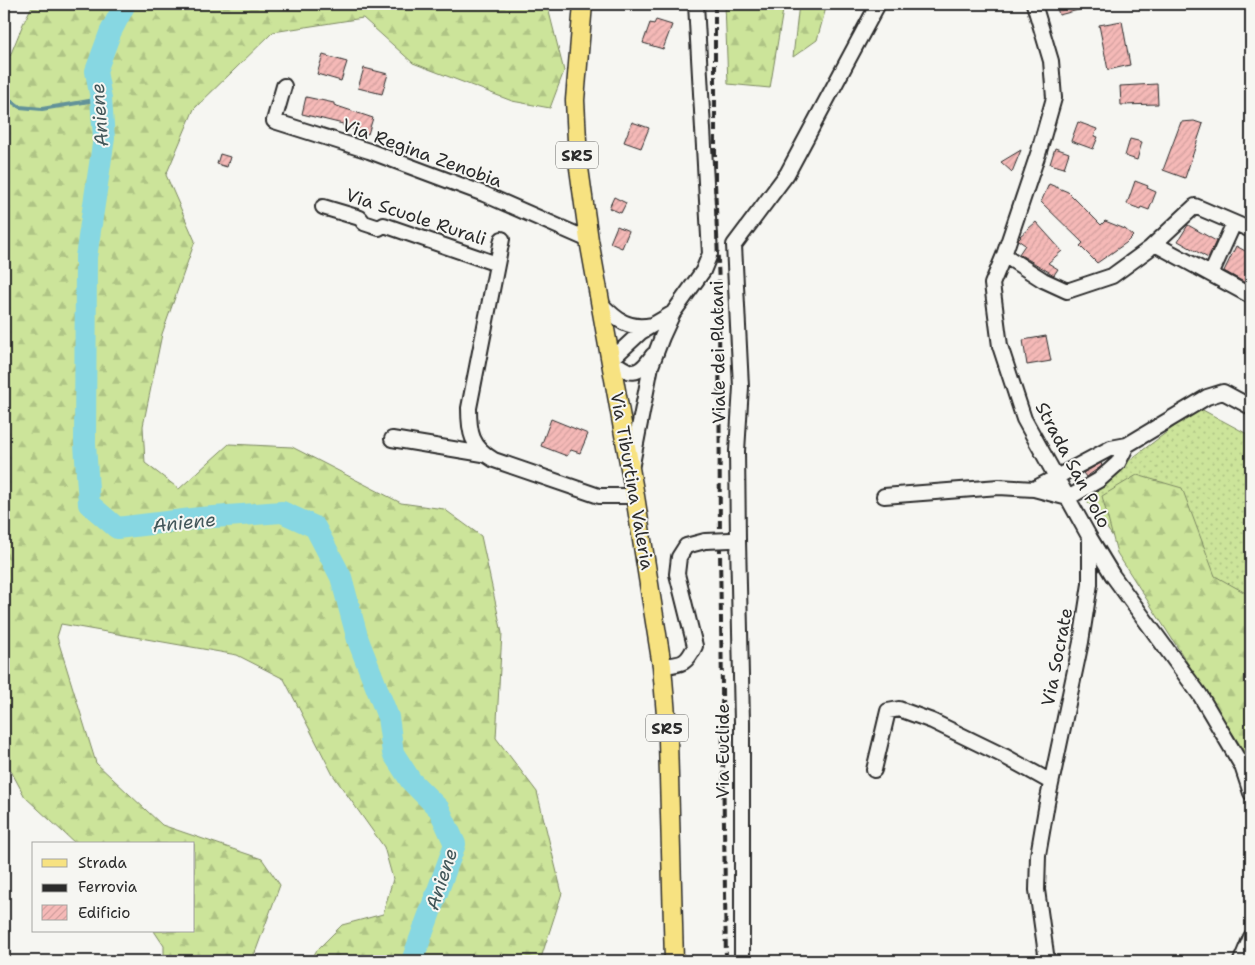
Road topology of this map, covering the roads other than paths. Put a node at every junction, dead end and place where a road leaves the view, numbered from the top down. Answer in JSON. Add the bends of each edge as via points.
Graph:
{"nodes":[{"id":1,"x":583,"y":4,"type":"edge"},
{"id":2,"x":696,"y":4,"type":"edge"},
{"id":3,"x":878,"y":4,"type":"edge"},
{"id":4,"x":1034,"y":4,"type":"edge"},
{"id":5,"x":284,"y":86,"type":"dead end"},
{"id":6,"x":323,"y":206,"type":"dead end"},
{"id":7,"x":1234,"y":223,"type":"junction"},
{"id":8,"x":1251,"y":230,"type":"edge"},
{"id":9,"x":502,"y":239,"type":"dead end"},
{"id":10,"x":589,"y":240,"type":"junction"},
{"id":11,"x":1155,"y":244,"type":"junction"},
{"id":12,"x":1004,"y":256,"type":"junction"},
{"id":13,"x":497,"y":264,"type":"junction"},
{"id":14,"x":1211,"y":274,"type":"junction"},
{"id":15,"x":1251,"y":296,"type":"edge"},
{"id":16,"x":601,"y":304,"type":"junction"},
{"id":17,"x":673,"y":313,"type":"junction"},
{"id":18,"x":655,"y":324,"type":"junction"},
{"id":19,"x":658,"y":349,"type":"junction"},
{"id":20,"x":611,"y":360,"type":"junction"},
{"id":21,"x":1251,"y":407,"type":"edge"},
{"id":22,"x":392,"y":439,"type":"dead end"},
{"id":23,"x":1126,"y":445,"type":"junction"},
{"id":24,"x":483,"y":454,"type":"junction"},
{"id":25,"x":631,"y":470,"type":"junction"},
{"id":26,"x":1057,"y":478,"type":"junction"},
{"id":27,"x":1034,"y":489,"type":"junction"},
{"id":28,"x":635,"y":496,"type":"junction"},
{"id":29,"x":884,"y":496,"type":"dead end"},
{"id":30,"x":1068,"y":498,"type":"junction"},
{"id":31,"x":1090,"y":538,"type":"junction"},
{"id":32,"x":734,"y":540,"type":"junction"},
{"id":33,"x":662,"y":666,"type":"junction"},
{"id":34,"x":874,"y":770,"type":"dead end"},
{"id":35,"x":1051,"y":782,"type":"junction"},
{"id":36,"x":1251,"y":793,"type":"edge"},
{"id":37,"x":1251,"y":937,"type":"edge"},
{"id":38,"x":674,"y":961,"type":"edge"},
{"id":39,"x":742,"y":961,"type":"edge"},
{"id":40,"x":1047,"y":961,"type":"edge"},
{"id":41,"x":1241,"y":961,"type":"edge"}],
"edges":[{"from":1,"to":10,"type":"main road","name":"Via Tiburtina Valeria","number":"SR5","via":[[575,100],[578,161]]},
{"from":2,"to":17,"type":"street","via":[[710,254],[703,271]]},
{"from":3,"to":32,"type":"street","name":"Viale dei Platani","via":[[787,174],[734,245],[741,387]]},
{"from":4,"to":12,"type":"street","name":"Strada San Polo","via":[[1051,61],[1054,98]]},
{"from":5,"to":10,"type":"street","name":"Via Regina Zenobia","via":[[274,121],[475,190]]},
{"from":6,"to":13,"type":"street","name":"Via Scuole Rurali","via":[[379,228],[384,225]]},
{"from":7,"to":8,"type":"street"},
{"from":7,"to":11,"type":"street","via":[[1195,206]]},
{"from":7,"to":14,"type":"street"},
{"from":9,"to":13,"type":"street","name":"Via Scuole Rurali"},
{"from":10,"to":16,"type":"main road","name":"Via Tiburtina Valeria","number":"SR5"},
{"from":11,"to":12,"type":"street","via":[[1112,276],[1067,291]]},
{"from":11,"to":14,"type":"street"},
{"from":12,"to":26,"type":"street","name":"Strada San Polo","via":[[992,284],[1000,346],[1024,419]]},
{"from":13,"to":24,"type":"street","name":"Via Scuole Rurali","via":[[469,408],[472,435]]},
{"from":14,"to":15,"type":"street"},
{"from":16,"to":18,"type":"street","via":[[617,320],[629,325],[644,327]]},
{"from":16,"to":20,"type":"main road","name":"Via Tiburtina Valeria","number":"SR5"},
{"from":17,"to":18,"type":"street"},
{"from":17,"to":19,"type":"street"},
{"from":18,"to":20,"type":"street","via":[[641,332]]},
{"from":19,"to":20,"type":"street","via":[[638,371],[626,371]]},
{"from":19,"to":25,"type":"street","via":[[651,366]]},
{"from":20,"to":25,"type":"main road","name":"Via Tiburtina Valeria","number":"SR5"},
{"from":21,"to":23,"type":"street","via":[[1223,392],[1207,397]]},
{"from":22,"to":24,"type":"street"},
{"from":23,"to":26,"type":"street","via":[[1111,448]]},
{"from":23,"to":30,"type":"street","via":[[1118,463],[1099,480]]},
{"from":24,"to":28,"type":"street","via":[[599,496]]},
{"from":25,"to":28,"type":"main road","name":"Via Tiburtina Valeria","number":"SR5"},
{"from":26,"to":27,"type":"street"},
{"from":26,"to":30,"type":"street","name":"Strada San Polo"},
{"from":27,"to":29,"type":"street","via":[[999,487]]},
{"from":27,"to":30,"type":"street"},
{"from":28,"to":33,"type":"main road","name":"Via Tiburtina Valeria","number":"SR5"},
{"from":30,"to":31,"type":"street","name":"Strada San Polo"},
{"from":31,"to":35,"type":"street","name":"Via Socrate","via":[[1090,584],[1081,642]]},
{"from":31,"to":36,"type":"street","name":"Strada San Polo","via":[[1113,576],[1200,695],[1242,766]]},
{"from":32,"to":33,"type":"street","bridge":true,"via":[[705,541],[686,546],[678,557],[677,574],[695,646],[689,660]]},
{"from":32,"to":39,"type":"street","name":"Via Euclide","via":[[742,722]]},
{"from":33,"to":38,"type":"main road","name":"Via Tiburtina Valeria","number":"SR5","via":[[668,740]]},
{"from":34,"to":35,"type":"street","via":[[888,711],[900,709],[932,721]]},
{"from":35,"to":40,"type":"street","name":"Via Socrate","via":[[1038,855],[1037,890]]},
{"from":37,"to":41,"type":"street"}]}
